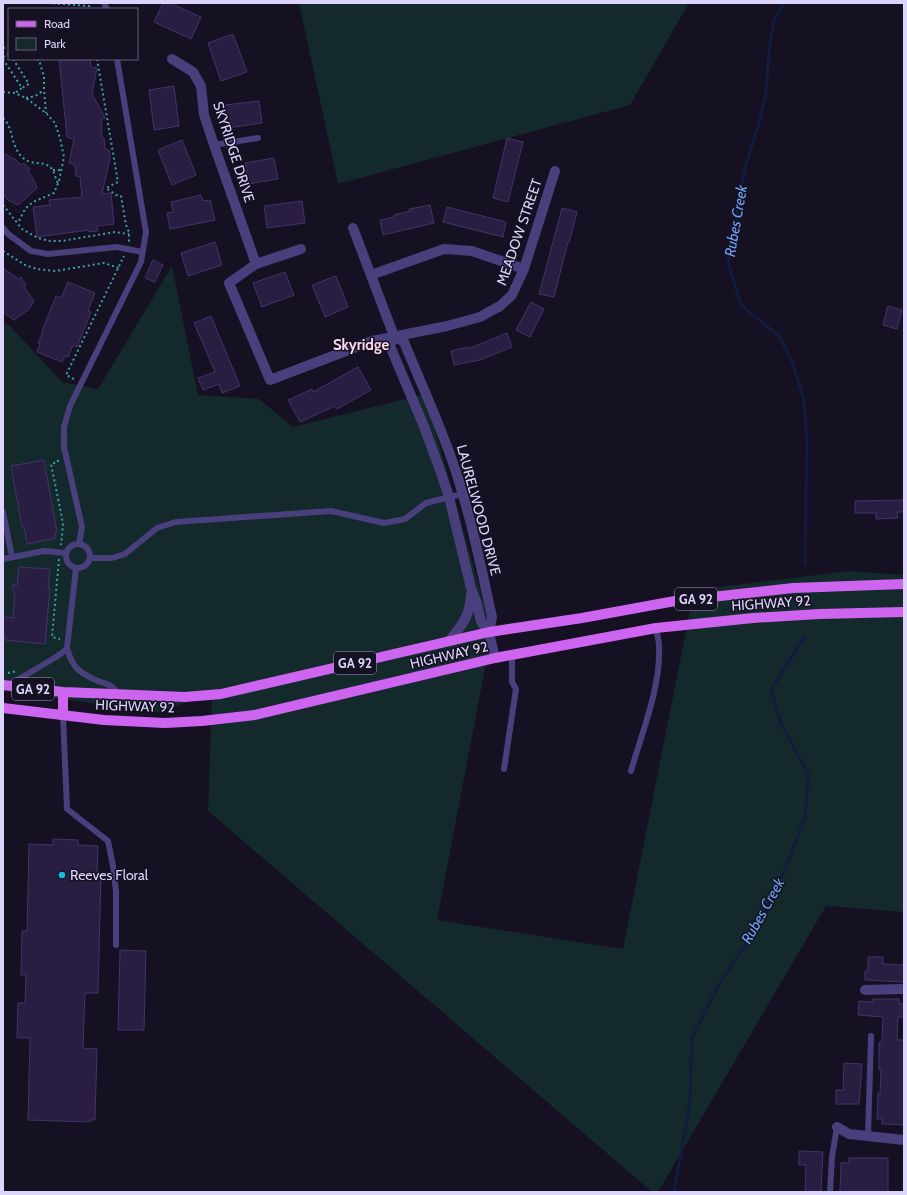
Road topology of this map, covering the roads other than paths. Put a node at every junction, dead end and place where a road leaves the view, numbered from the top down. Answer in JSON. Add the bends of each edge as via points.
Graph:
{"nodes":[{"id":1,"x":172,"y":59,"type":"dead end"},
{"id":2,"x":117,"y":60,"type":"edge"},
{"id":3,"x":258,"y":138,"type":"dead end"},
{"id":4,"x":214,"y":145,"type":"junction"},
{"id":5,"x":555,"y":171,"type":"dead end"},
{"id":6,"x":3,"y":228,"type":"edge"},
{"id":7,"x":353,"y":228,"type":"dead end"},
{"id":8,"x":301,"y":249,"type":"dead end"},
{"id":9,"x":142,"y":252,"type":"junction"},
{"id":10,"x":256,"y":264,"type":"junction"},
{"id":11,"x":524,"y":268,"type":"junction"},
{"id":12,"x":371,"y":275,"type":"junction"},
{"id":13,"x":394,"y":336,"type":"junction"},
{"id":14,"x":462,"y":494,"type":"junction"},
{"id":15,"x":449,"y":497,"type":"junction"},
{"id":16,"x":3,"y":512,"type":"edge"},
{"id":17,"x":79,"y":544,"type":"junction"},
{"id":18,"x":66,"y":553,"type":"junction"},
{"id":19,"x":12,"y":557,"type":"junction"},
{"id":20,"x":90,"y":558,"type":"junction"},
{"id":21,"x":3,"y":559,"type":"edge"},
{"id":22,"x":76,"y":568,"type":"junction"},
{"id":23,"x":904,"y":584,"type":"edge"},
{"id":24,"x":471,"y":588,"type":"junction"},
{"id":25,"x":904,"y":612,"type":"edge"},
{"id":26,"x":656,"y":628,"type":"junction"},
{"id":27,"x":489,"y":632,"type":"junction"},
{"id":28,"x":449,"y":641,"type":"junction"},
{"id":29,"x":67,"y":648,"type":"junction"},
{"id":30,"x":512,"y":655,"type":"junction"},
{"id":31,"x":495,"y":658,"type":"junction"},
{"id":32,"x":6,"y":685,"type":"edge"},
{"id":33,"x":64,"y":692,"type":"junction"},
{"id":34,"x":118,"y":694,"type":"junction"},
{"id":35,"x":3,"y":708,"type":"edge"},
{"id":36,"x":63,"y":715,"type":"junction"},
{"id":37,"x":504,"y":769,"type":"dead end"},
{"id":38,"x":631,"y":771,"type":"dead end"},
{"id":39,"x":116,"y":945,"type":"dead end"},
{"id":40,"x":904,"y":989,"type":"edge"},
{"id":41,"x":865,"y":990,"type":"dead end"},
{"id":42,"x":871,"y":1036,"type":"dead end"},
{"id":43,"x":837,"y":1127,"type":"joint"},
{"id":44,"x":868,"y":1136,"type":"junction"},
{"id":45,"x":904,"y":1140,"type":"edge"},
{"id":46,"x":830,"y":1192,"type":"edge"}],
"edges":[{"from":1,"to":4,"type":"street","name":"SKYRIDGE DRIVE","via":[[193,72],[200,86],[204,115]]},
{"from":2,"to":9,"type":"lane","via":[[146,232]]},
{"from":3,"to":4,"type":"lane"},
{"from":4,"to":10,"type":"street","name":"SKYRIDGE DRIVE"},
{"from":5,"to":11,"type":"street","name":"MEADOW STREET"},
{"from":6,"to":9,"type":"lane","via":[[31,251],[42,253],[116,247]]},
{"from":7,"to":12,"type":"street","name":"LAURELWOOD DRIVE"},
{"from":8,"to":10,"type":"street"},
{"from":9,"to":17,"type":"lane","via":[[141,262],[70,406],[64,427],[64,447],[82,527]]},
{"from":10,"to":13,"type":"street","via":[[229,283],[270,380],[372,341]]},
{"from":11,"to":12,"type":"street","via":[[472,251],[444,249]]},
{"from":11,"to":13,"type":"street","name":"MEADOW STREET","via":[[512,295],[500,306],[480,317]]},
{"from":12,"to":13,"type":"street","name":"LAURELWOOD DRIVE"},
{"from":13,"to":14,"type":"street","name":"LAURELWOOD DRIVE","via":[[404,342],[446,445]]},
{"from":13,"to":15,"type":"street","name":"LAURELWOOD DRIVE","via":[[390,346],[423,424]]},
{"from":14,"to":15,"type":"lane"},
{"from":14,"to":27,"type":"street","name":"LAURELWOOD DRIVE","via":[[492,617]]},
{"from":15,"to":20,"type":"lane","via":[[426,503],[405,519],[384,523],[331,511],[176,522],[157,528],[125,554],[112,558]]},
{"from":15,"to":24,"type":"street","name":"LAURELWOOD DRIVE"},
{"from":16,"to":19,"type":"lane"},
{"from":17,"to":18,"type":"lane","via":[[70,546]]},
{"from":17,"to":20,"type":"lane","via":[[86,546]]},
{"from":18,"to":19,"type":"lane","via":[[44,551]]},
{"from":18,"to":22,"type":"lane","via":[[68,564]]},
{"from":19,"to":21,"type":"lane"},
{"from":20,"to":22,"type":"lane","via":[[86,565]]},
{"from":22,"to":29,"type":"lane"},
{"from":23,"to":27,"type":"main road","name":"HIGHWAY 92","number":"GA 92","via":[[793,588],[682,600]]},
{"from":24,"to":27,"type":"street","name":"LAURELWOOD DRIVE","via":[[481,622]]},
{"from":24,"to":28,"type":"street","name":"LAURELWOOD DRIVE","via":[[468,614]]},
{"from":25,"to":26,"type":"main road","name":"HIGHWAY 92","number":"GA 92","via":[[753,618]]},
{"from":26,"to":30,"type":"main road","name":"HIGHWAY 92","number":"GA 92"},
{"from":26,"to":38,"type":"lane","via":[[659,658],[655,690]]},
{"from":27,"to":28,"type":"main road","name":"HIGHWAY 92","number":"GA 92"},
{"from":27,"to":31,"type":"street","name":"LAURELWOOD DRIVE"},
{"from":28,"to":34,"type":"main road","name":"HIGHWAY 92","number":"GA 92","via":[[221,694],[185,697]]},
{"from":29,"to":32,"type":"lane"},
{"from":29,"to":34,"type":"lane","via":[[70,659],[80,672],[113,686]]},
{"from":30,"to":31,"type":"main road","name":"HIGHWAY 92","number":"GA 92"},
{"from":30,"to":37,"type":"lane","via":[[512,682],[516,689]]},
{"from":31,"to":36,"type":"main road","name":"HIGHWAY 92","number":"GA 92","via":[[255,715],[165,723]]},
{"from":32,"to":33,"type":"main road","name":"HIGHWAY 92","number":"GA 92"},
{"from":33,"to":34,"type":"main road","name":"HIGHWAY 92","number":"GA 92"},
{"from":33,"to":36,"type":"main road"},
{"from":35,"to":36,"type":"main road","name":"HIGHWAY 92","number":"GA 92"},
{"from":36,"to":39,"type":"lane","via":[[67,809],[108,841],[116,891]]},
{"from":40,"to":41,"type":"street"},
{"from":42,"to":44,"type":"lane"},
{"from":43,"to":44,"type":"street","via":[[849,1134]]},
{"from":43,"to":46,"type":"lane"},
{"from":44,"to":45,"type":"street"}]}
